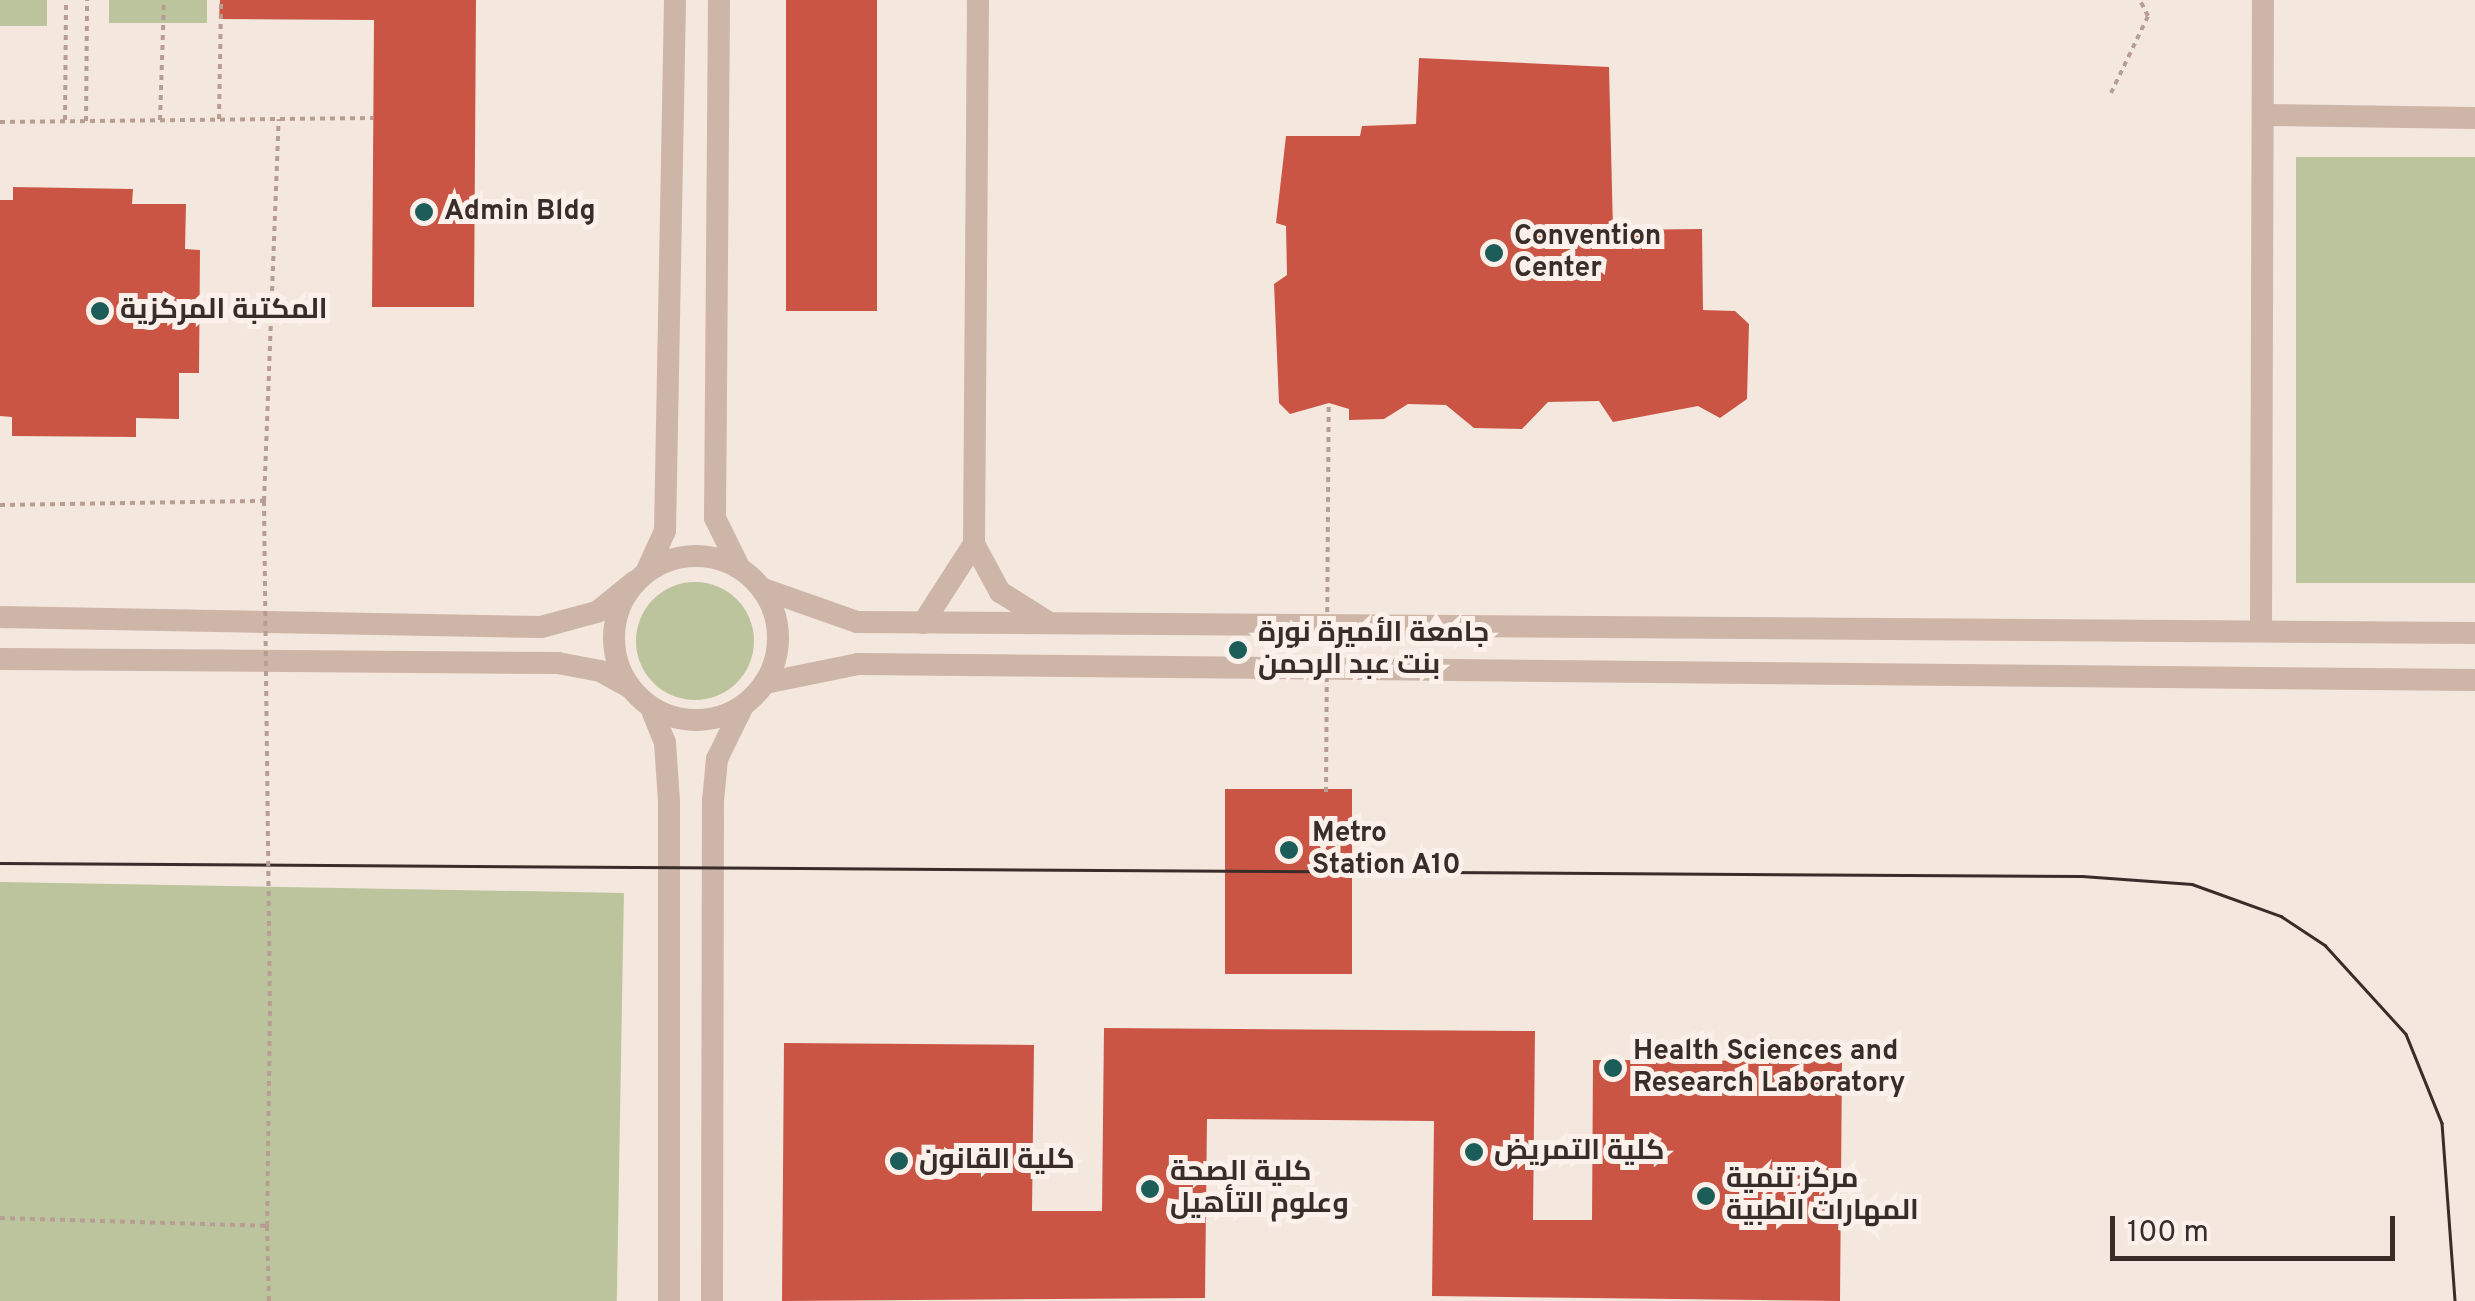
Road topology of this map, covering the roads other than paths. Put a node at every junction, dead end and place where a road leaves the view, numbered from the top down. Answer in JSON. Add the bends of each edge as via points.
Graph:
{"nodes":[{"id":1,"x":675,"y":0,"type":"edge"},
{"id":2,"x":719,"y":0,"type":"edge"},
{"id":3,"x":978,"y":0,"type":"edge"},
{"id":4,"x":2263,"y":0,"type":"edge"},
{"id":5,"x":2262,"y":115,"type":"junction"},
{"id":6,"x":2475,"y":118,"type":"edge"},
{"id":7,"x":974,"y":544,"type":"junction"},
{"id":8,"x":739,"y":567,"type":"junction"},
{"id":9,"x":641,"y":576,"type":"junction"},
{"id":10,"x":763,"y":589,"type":"junction"},
{"id":11,"x":0,"y":617,"type":"edge"},
{"id":12,"x":924,"y":622,"type":"junction"},
{"id":13,"x":1051,"y":624,"type":"junction"},
{"id":14,"x":2262,"y":631,"type":"junction"},
{"id":15,"x":2475,"y":633,"type":"edge"},
{"id":16,"x":0,"y":659,"type":"edge"},
{"id":17,"x":2475,"y":680,"type":"edge"},
{"id":18,"x":765,"y":683,"type":"junction"},
{"id":19,"x":629,"y":686,"type":"junction"},
{"id":20,"x":743,"y":706,"type":"junction"},
{"id":21,"x":651,"y":708,"type":"junction"},
{"id":22,"x":669,"y":1301,"type":"edge"},
{"id":23,"x":712,"y":1301,"type":"edge"}],
"edges":[{"from":1,"to":9,"type":"street","via":[[665,531]]},
{"from":2,"to":8,"type":"street","via":[[715,518]]},
{"from":3,"to":7,"type":"street"},
{"from":4,"to":5,"type":"street"},
{"from":5,"to":6,"type":"street"},
{"from":5,"to":14,"type":"street"},
{"from":7,"to":12,"type":"street"},
{"from":7,"to":13,"type":"street","via":[[1000,592]]},
{"from":8,"to":9,"type":"street","via":[[693,554]]},
{"from":8,"to":10,"type":"street"},
{"from":9,"to":11,"type":"street","via":[[597,612],[541,626]]},
{"from":9,"to":19,"type":"street","via":[[613,633]]},
{"from":10,"to":12,"type":"street","via":[[856,622]]},
{"from":10,"to":18,"type":"street","via":[[779,635]]},
{"from":12,"to":13,"type":"street"},
{"from":13,"to":14,"type":"street"},
{"from":14,"to":15,"type":"street"},
{"from":16,"to":19,"type":"street","via":[[558,663],[600,670]]},
{"from":17,"to":18,"type":"street","via":[[858,664]]},
{"from":18,"to":20,"type":"street"},
{"from":19,"to":21,"type":"street"},
{"from":20,"to":21,"type":"street","via":[[697,721]]},
{"from":20,"to":23,"type":"street","via":[[717,759],[713,801]]},
{"from":21,"to":22,"type":"street","via":[[665,743],[669,802]]}]}
